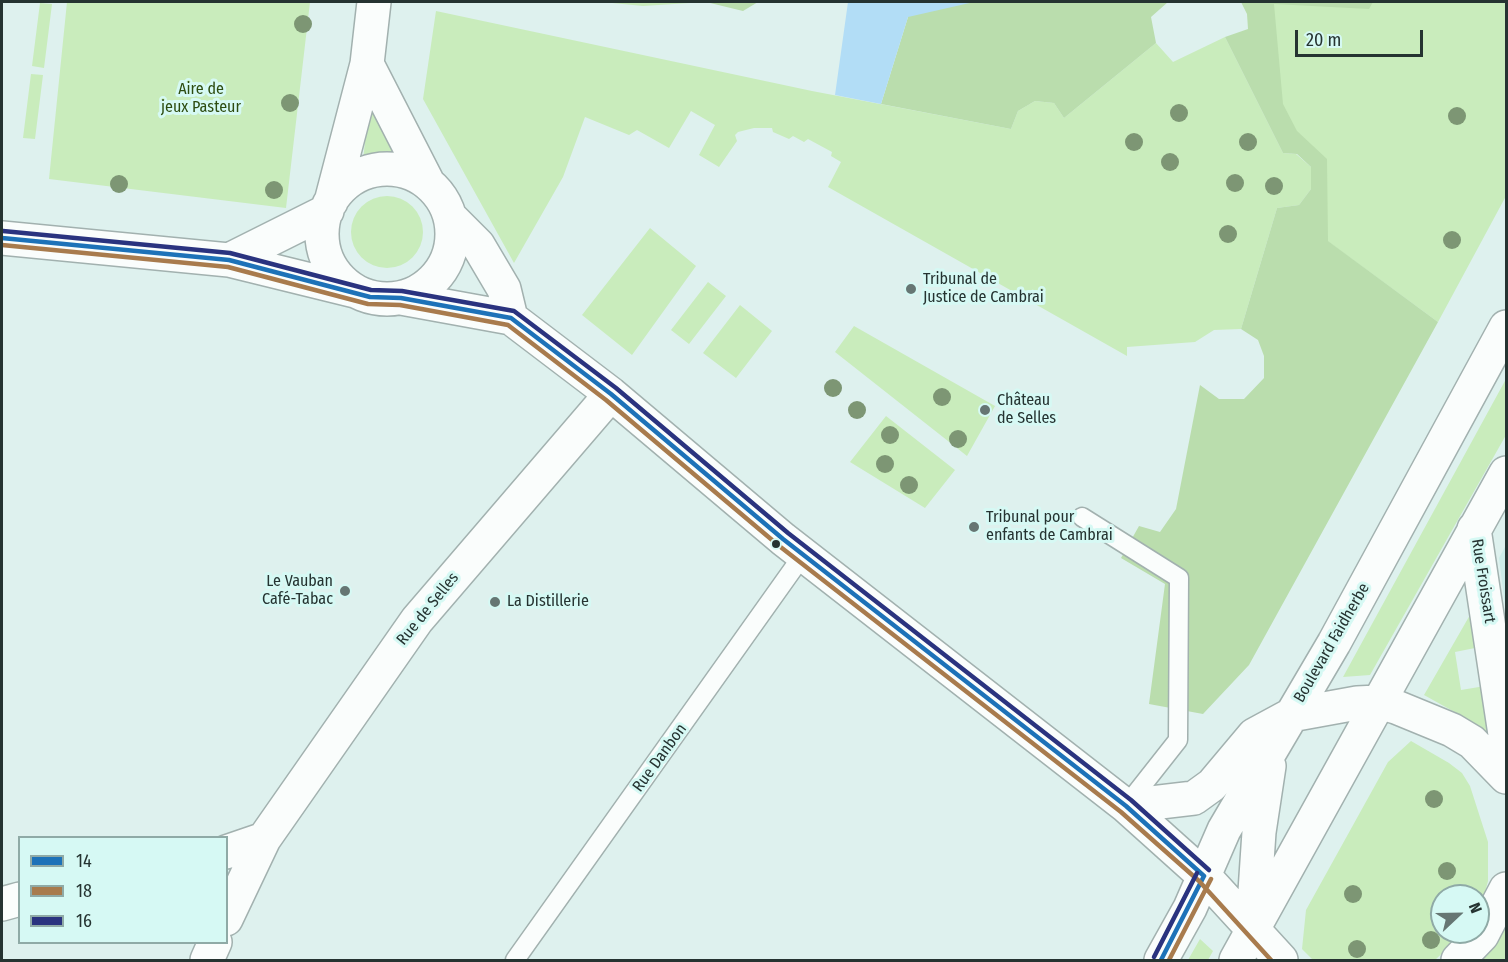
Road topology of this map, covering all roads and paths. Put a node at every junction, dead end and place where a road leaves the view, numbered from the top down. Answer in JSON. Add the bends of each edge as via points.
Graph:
{"nodes":[{"id":1,"x":374,"y":2,"type":"edge"},
{"id":2,"x":367,"y":64,"type":"junction"},
{"id":3,"x":428,"y":183,"type":"junction"},
{"id":4,"x":329,"y":206,"type":"junction"},
{"id":5,"x":451,"y":218,"type":"junction"},
{"id":6,"x":2,"y":238,"type":"edge"},
{"id":7,"x":229,"y":260,"type":"junction"},
{"id":8,"x":355,"y":291,"type":"junction"},
{"id":9,"x":401,"y":298,"type":"junction"},
{"id":10,"x":511,"y":318,"type":"junction"},
{"id":11,"x":1506,"y":327,"type":"edge"},
{"id":12,"x":611,"y":394,"type":"junction"},
{"id":13,"x":1506,"y":473,"type":"edge"},
{"id":14,"x":1082,"y":517,"type":"dead end"},
{"id":15,"x":1474,"y":529,"type":"junction"},
{"id":16,"x":804,"y":555,"type":"junction"},
{"id":17,"x":1378,"y":702,"type":"junction"},
{"id":18,"x":1291,"y":715,"type":"junction"},
{"id":19,"x":1505,"y":720,"type":"edge"},
{"id":20,"x":1271,"y":753,"type":"junction"},
{"id":21,"x":1506,"y":777,"type":"edge"},
{"id":22,"x":1126,"y":806,"type":"junction"},
{"id":23,"x":264,"y":839,"type":"junction"},
{"id":24,"x":228,"y":851,"type":"edge"},
{"id":25,"x":1204,"y":876,"type":"junction"},
{"id":26,"x":1506,"y":889,"type":"edge"},
{"id":27,"x":18,"y":900,"type":"edge"},
{"id":28,"x":2,"y":904,"type":"edge"},
{"id":29,"x":228,"y":915,"type":"edge"},
{"id":30,"x":1252,"y":929,"type":"junction"},
{"id":31,"x":214,"y":944,"type":"edge"},
{"id":32,"x":207,"y":960,"type":"edge"},
{"id":33,"x":515,"y":960,"type":"edge"},
{"id":34,"x":1161,"y":960,"type":"edge"},
{"id":35,"x":1236,"y":960,"type":"edge"},
{"id":36,"x":1281,"y":960,"type":"edge"},
{"id":37,"x":1458,"y":960,"type":"edge"}],
"edges":[{"from":1,"to":2,"type":"street"},
{"from":2,"to":3,"type":"street"},
{"from":2,"to":4,"type":"street"},
{"from":3,"to":4,"type":"street","via":[[408,172],[386,169],[364,173],[344,185]]},
{"from":3,"to":5,"type":"street"},
{"from":4,"to":7,"type":"street"},
{"from":4,"to":8,"type":"street","via":[[322,229],[324,247],[335,272]]},
{"from":5,"to":9,"type":"street","via":[[453,239],[448,260],[437,277],[420,291]]},
{"from":5,"to":10,"type":"street","via":[[478,245],[504,289]]},
{"from":6,"to":7,"type":"street"},
{"from":7,"to":8,"type":"street"},
{"from":8,"to":9,"type":"street","via":[[378,298]]},
{"from":9,"to":10,"type":"street"},
{"from":10,"to":12,"type":"street"},
{"from":11,"to":18,"type":"street","name":"Boulevard Faidherbe"},
{"from":12,"to":16,"type":"street"},
{"from":12,"to":23,"type":"street","name":"Rue de Selles","via":[[417,620]]},
{"from":13,"to":15,"type":"street"},
{"from":14,"to":22,"type":"lane","via":[[1179,578],[1178,740]]},
{"from":15,"to":17,"type":"street"},
{"from":15,"to":19,"type":"street","name":"Rue Froissart"},
{"from":16,"to":22,"type":"street"},
{"from":16,"to":33,"type":"lane","name":"Rue Danbon"},
{"from":17,"to":18,"type":"street"},
{"from":17,"to":21,"type":"street","via":[[1452,730],[1472,742]]},
{"from":17,"to":30,"type":"street"},
{"from":18,"to":20,"type":"street","name":"Boulevard Faidherbe"},
{"from":18,"to":22,"type":"street","via":[[1254,735],[1202,794],[1187,801]]},
{"from":20,"to":25,"type":"street","name":"Boulevard Faidherbe","via":[[1224,830]]},
{"from":20,"to":30,"type":"street","via":[[1259,832]]},
{"from":22,"to":25,"type":"street"},
{"from":23,"to":24,"type":"street"},
{"from":23,"to":29,"type":"street","name":"Rue de Selles"},
{"from":25,"to":30,"type":"street"},
{"from":25,"to":34,"type":"street","name":"Boulevard Faidherbe"},
{"from":26,"to":37,"type":"street","via":[[1482,935]]},
{"from":27,"to":28,"type":"street"},
{"from":30,"to":35,"type":"street"},
{"from":30,"to":36,"type":"street"},
{"from":31,"to":32,"type":"street"}]}
